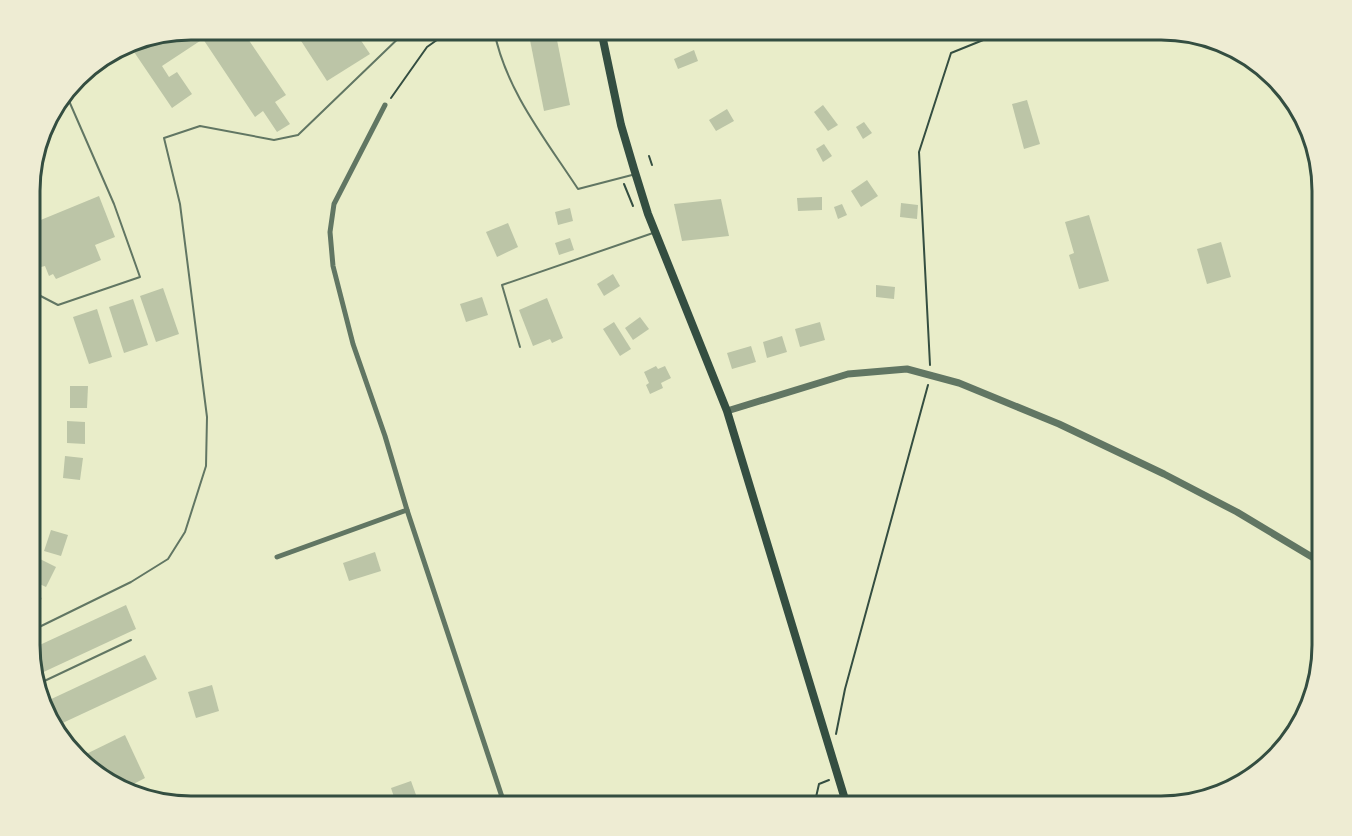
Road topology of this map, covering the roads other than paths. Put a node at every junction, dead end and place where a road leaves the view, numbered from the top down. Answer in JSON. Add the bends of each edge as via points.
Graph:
{"nodes":[{"id":1,"x":397,"y":40,"type":"edge"},
{"id":2,"x":497,"y":40,"type":"edge"},
{"id":3,"x":603,"y":40,"type":"edge"},
{"id":4,"x":70,"y":103,"type":"edge"},
{"id":5,"x":386,"y":105,"type":"road end"},
{"id":6,"x":635,"y":174,"type":"junction"},
{"id":7,"x":656,"y":232,"type":"junction"},
{"id":8,"x":40,"y":296,"type":"edge"},
{"id":9,"x":520,"y":347,"type":"dead end"},
{"id":10,"x":727,"y":411,"type":"junction"},
{"id":11,"x":407,"y":510,"type":"junction"},
{"id":12,"x":1311,"y":556,"type":"edge"},
{"id":13,"x":277,"y":557,"type":"dead end"},
{"id":14,"x":40,"y":626,"type":"edge"},
{"id":15,"x":131,"y":640,"type":"dead end"},
{"id":16,"x":45,"y":681,"type":"edge"},
{"id":17,"x":843,"y":795,"type":"edge"},
{"id":18,"x":502,"y":796,"type":"edge"}],
"edges":[{"from":1,"to":14,"type":"lane","via":[[298,135],[274,140],[200,126],[164,138],[180,204],[207,417],[206,466],[185,532],[168,559],[131,582]]},
{"from":2,"to":6,"type":"lane","via":[[505,69],[526,108],[578,189]]},
{"from":3,"to":6,"type":"main road"},
{"from":4,"to":8,"type":"lane","via":[[114,204],[140,277],[58,306]]},
{"from":5,"to":11,"type":"street","via":[[334,204],[330,232],[333,266],[353,344]]},
{"from":6,"to":7,"type":"main road"},
{"from":7,"to":9,"type":"lane","via":[[501,285]]},
{"from":7,"to":10,"type":"main road"},
{"from":10,"to":12,"type":"street","via":[[848,374],[906,369],[997,398],[1164,474]]},
{"from":10,"to":17,"type":"main road"},
{"from":11,"to":13,"type":"street"},
{"from":11,"to":18,"type":"street"},
{"from":15,"to":16,"type":"lane"}]}
